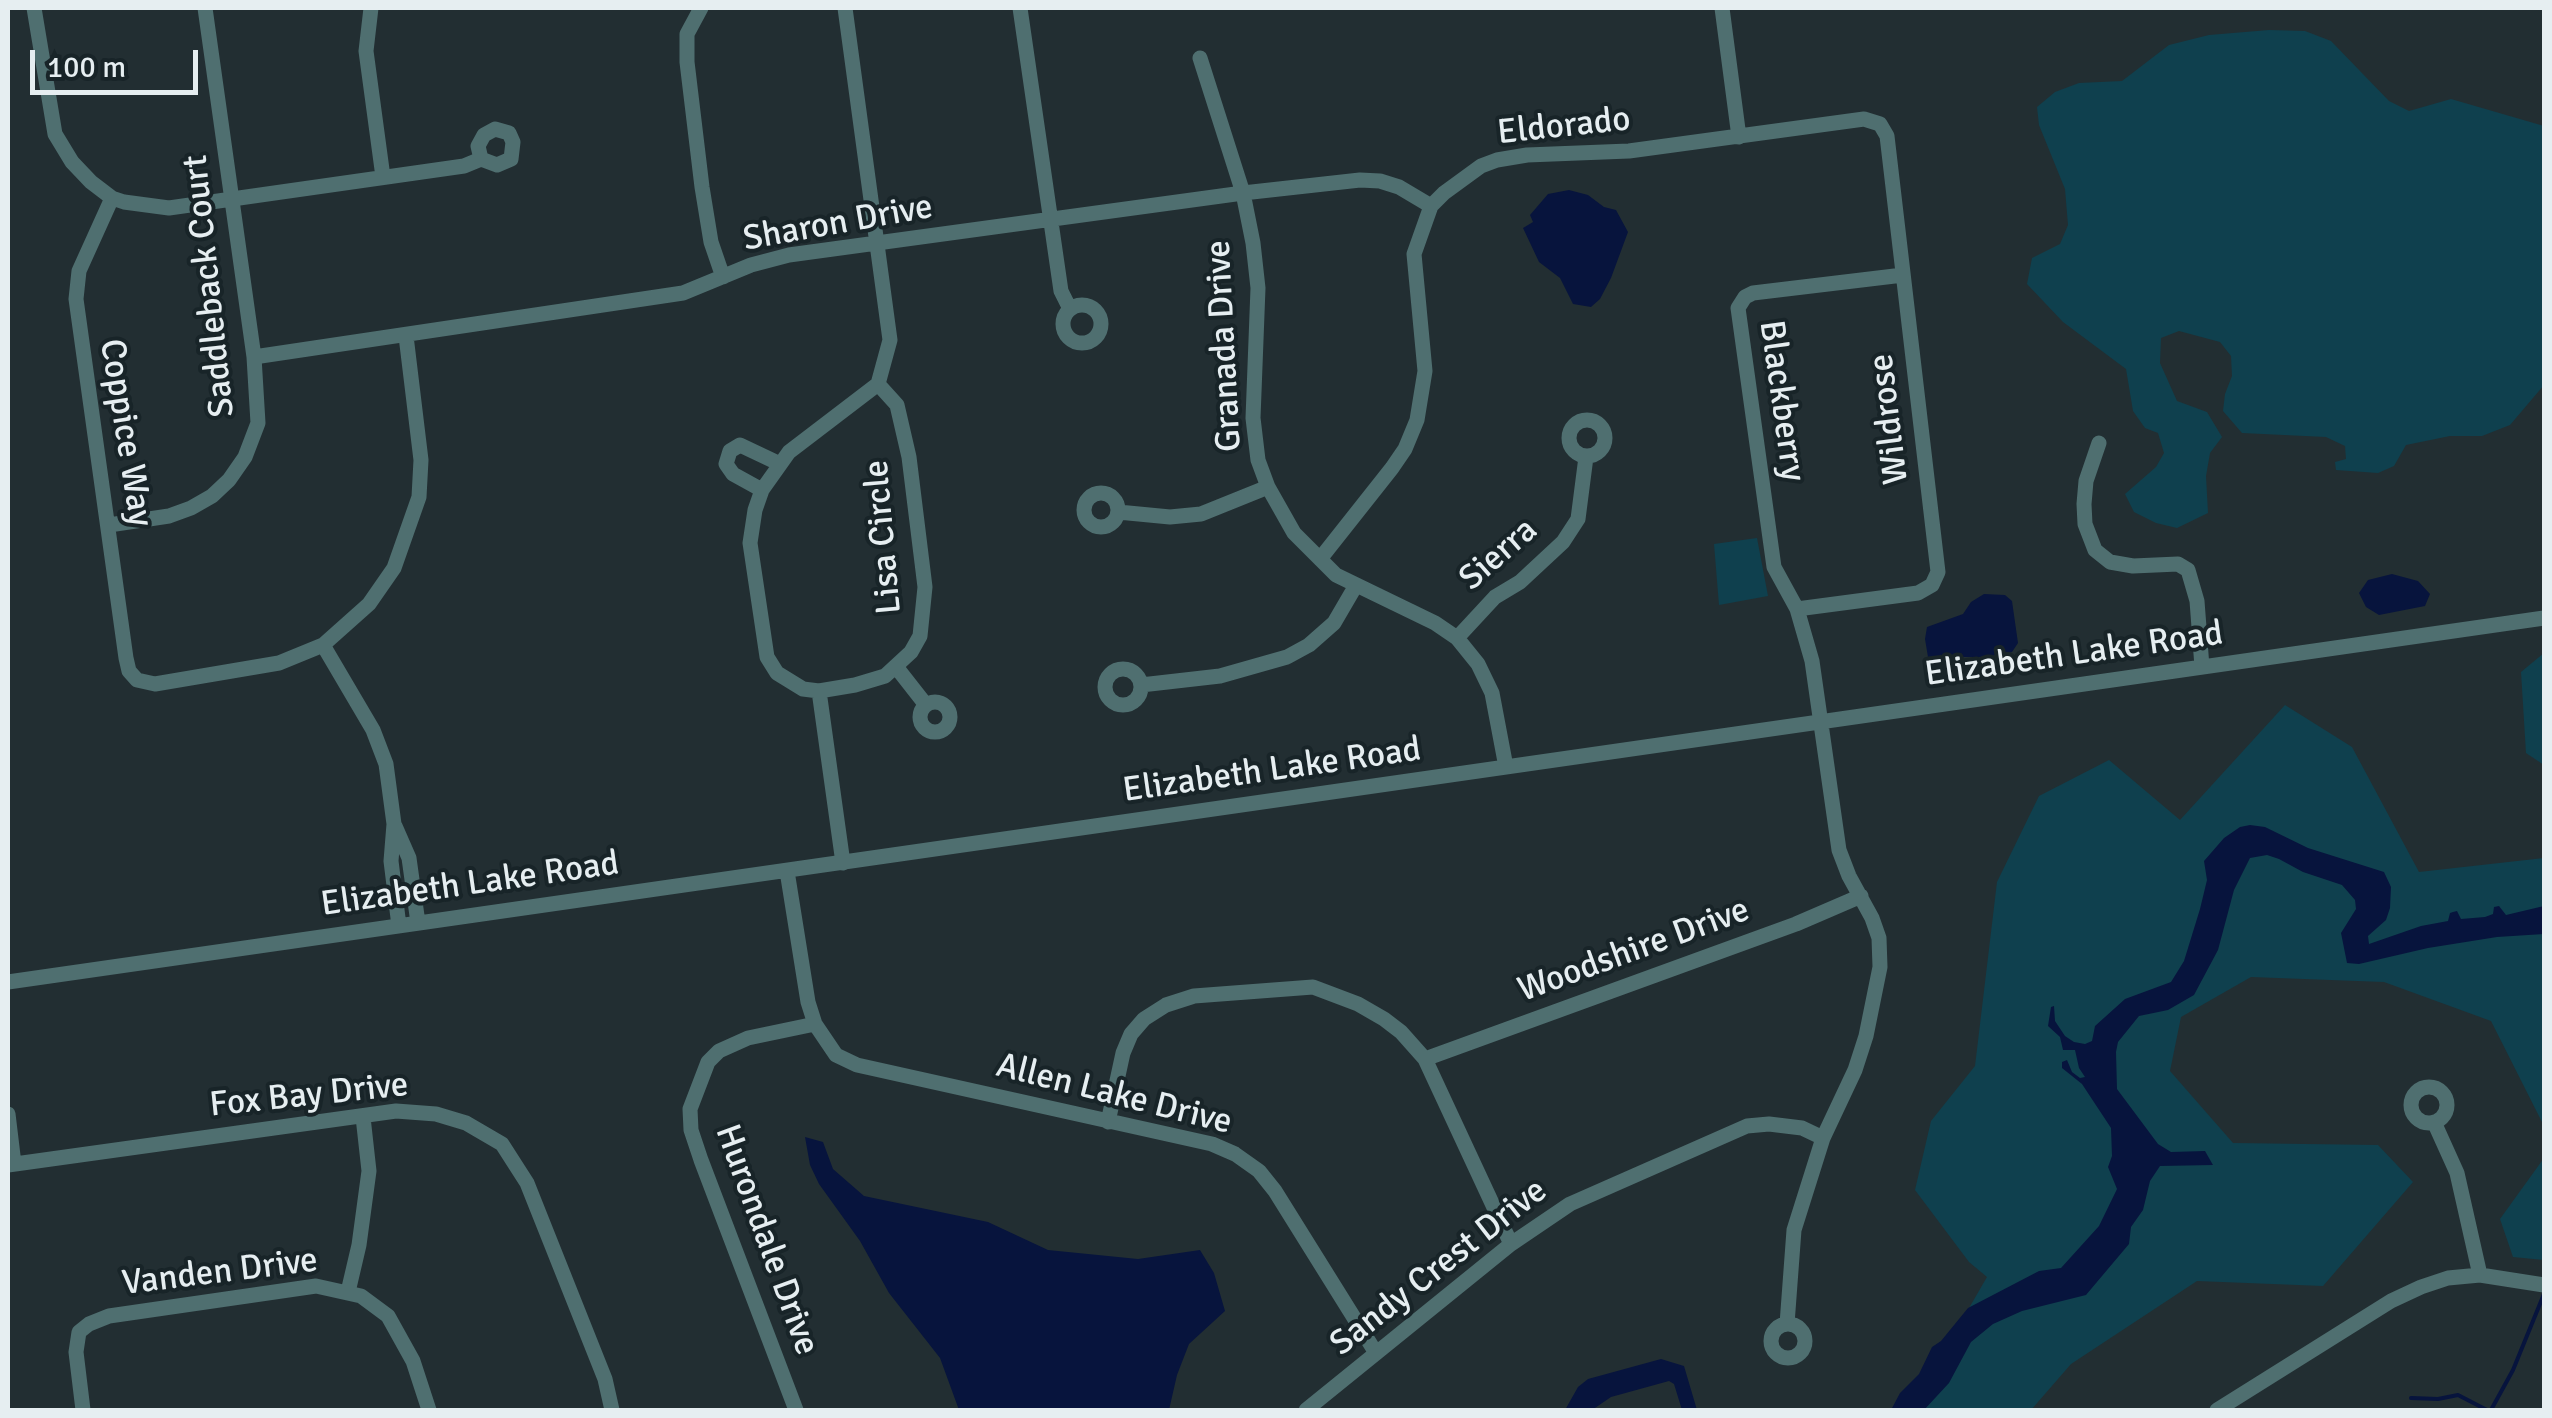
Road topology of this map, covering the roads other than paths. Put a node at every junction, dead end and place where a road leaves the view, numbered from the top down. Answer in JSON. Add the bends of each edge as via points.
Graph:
{"nodes":[{"id":1,"x":34,"y":8,"type":"edge"},
{"id":2,"x":205,"y":8,"type":"edge"},
{"id":3,"x":371,"y":8,"type":"edge"},
{"id":4,"x":700,"y":8,"type":"edge"},
{"id":5,"x":845,"y":8,"type":"edge"},
{"id":6,"x":1020,"y":8,"type":"edge"},
{"id":7,"x":1722,"y":8,"type":"edge"},
{"id":8,"x":1200,"y":58,"type":"dead end"},
{"id":9,"x":1877,"y":120,"type":"joint"},
{"id":10,"x":1740,"y":136,"type":"junction"},
{"id":11,"x":481,"y":159,"type":"dead end"},
{"id":12,"x":384,"y":177,"type":"junction"},
{"id":13,"x":1243,"y":193,"type":"junction"},
{"id":14,"x":112,"y":198,"type":"junction"},
{"id":15,"x":234,"y":199,"type":"junction"},
{"id":16,"x":1431,"y":206,"type":"junction"},
{"id":17,"x":1050,"y":220,"type":"junction"},
{"id":18,"x":878,"y":244,"type":"junction"},
{"id":19,"x":1903,"y":275,"type":"junction"},
{"id":20,"x":723,"y":277,"type":"junction"},
{"id":21,"x":1070,"y":309,"type":"dead end"},
{"id":22,"x":406,"y":336,"type":"junction"},
{"id":23,"x":254,"y":356,"type":"junction"},
{"id":24,"x":878,"y":384,"type":"junction"},
{"id":25,"x":2099,"y":443,"type":"dead end"},
{"id":26,"x":1586,"y":457,"type":"dead end"},
{"id":27,"x":778,"y":463,"type":"junction"},
{"id":28,"x":1268,"y":488,"type":"junction"},
{"id":29,"x":762,"y":490,"type":"junction"},
{"id":30,"x":1118,"y":512,"type":"dead end"},
{"id":31,"x":109,"y":525,"type":"junction"},
{"id":32,"x":1320,"y":559,"type":"junction"},
{"id":33,"x":1355,"y":586,"type":"junction"},
{"id":34,"x":1797,"y":609,"type":"junction"},
{"id":35,"x":2544,"y":618,"type":"edge"},
{"id":36,"x":1457,"y":638,"type":"junction"},
{"id":37,"x":323,"y":645,"type":"junction"},
{"id":38,"x":2202,"y":667,"type":"junction"},
{"id":39,"x":897,"y":668,"type":"junction"},
{"id":40,"x":1141,"y":686,"type":"dead end"},
{"id":41,"x":819,"y":690,"type":"junction"},
{"id":42,"x":926,"y":705,"type":"dead end"},
{"id":43,"x":1821,"y":721,"type":"junction"},
{"id":44,"x":1506,"y":767,"type":"junction"},
{"id":45,"x":394,"y":824,"type":"junction"},
{"id":46,"x":843,"y":864,"type":"junction"},
{"id":47,"x":787,"y":871,"type":"junction"},
{"id":48,"x":1862,"y":896,"type":"junction"},
{"id":49,"x":418,"y":923,"type":"junction"},
{"id":50,"x":399,"y":926,"type":"junction"},
{"id":51,"x":8,"y":982,"type":"edge"},
{"id":52,"x":815,"y":1024,"type":"junction"},
{"id":53,"x":1425,"y":1060,"type":"junction"},
{"id":54,"x":8,"y":1114,"type":"edge"},
{"id":55,"x":363,"y":1117,"type":"junction"},
{"id":56,"x":1108,"y":1122,"type":"junction"},
{"id":57,"x":2434,"y":1122,"type":"dead end"},
{"id":58,"x":1823,"y":1138,"type":"junction"},
{"id":59,"x":11,"y":1164,"type":"edge"},
{"id":60,"x":1511,"y":1244,"type":"junction"},
{"id":61,"x":2480,"y":1275,"type":"junction"},
{"id":62,"x":2544,"y":1284,"type":"edge"},
{"id":63,"x":348,"y":1292,"type":"junction"},
{"id":64,"x":1787,"y":1324,"type":"dead end"},
{"id":65,"x":1376,"y":1353,"type":"junction"},
{"id":66,"x":83,"y":1410,"type":"edge"},
{"id":67,"x":428,"y":1410,"type":"edge"},
{"id":68,"x":612,"y":1410,"type":"edge"},
{"id":69,"x":796,"y":1410,"type":"edge"},
{"id":70,"x":1306,"y":1410,"type":"edge"},
{"id":71,"x":2216,"y":1410,"type":"edge"}],
"edges":[{"from":1,"to":14,"type":"street","via":[[55,134],[72,162]]},
{"from":2,"to":15,"type":"street","name":"Saddleback Court"},
{"from":3,"to":12,"type":"street","via":[[366,51]]},
{"from":4,"to":20,"type":"street","via":[[688,34],[689,93],[711,242]]},
{"from":5,"to":18,"type":"street"},
{"from":6,"to":17,"type":"street"},
{"from":7,"to":10,"type":"street"},
{"from":8,"to":13,"type":"street","name":"Granada Drive"},
{"from":9,"to":10,"type":"street","name":"Eldorado"},
{"from":9,"to":19,"type":"street","name":"Wildrose","via":[[1887,136]]},
{"from":10,"to":16,"type":"street","name":"Eldorado","via":[[1497,160],[1466,175]]},
{"from":11,"to":12,"type":"street"},
{"from":12,"to":15,"type":"street"},
{"from":13,"to":16,"type":"street","name":"Sharon Drive","via":[[1380,181]]},
{"from":13,"to":17,"type":"street","name":"Sharon Drive"},
{"from":13,"to":28,"type":"street","name":"Granada Drive","via":[[1258,288],[1254,418]]},
{"from":14,"to":15,"type":"street","via":[[170,208]]},
{"from":14,"to":31,"type":"street","name":"Coppice Way","via":[[79,271],[76,299]]},
{"from":15,"to":23,"type":"street","name":"Saddleback Court"},
{"from":16,"to":32,"type":"street","name":"Eldorado","via":[[1414,254],[1424,370],[1416,420],[1392,468]]},
{"from":17,"to":18,"type":"street","name":"Sharon Drive"},
{"from":17,"to":21,"type":"street"},
{"from":18,"to":20,"type":"street","name":"Sharon Drive","via":[[773,258]]},
{"from":18,"to":24,"type":"street","via":[[890,340]]},
{"from":19,"to":34,"type":"street","name":"Wildrose","via":[[1936,589]]},
{"from":19,"to":34,"type":"street","name":"Blackberry","via":[[1752,294],[1738,308],[1774,567]]},
{"from":20,"to":22,"type":"street","name":"Sharon Drive","via":[[683,294]]},
{"from":22,"to":23,"type":"street","name":"Sharon Drive"},
{"from":22,"to":37,"type":"street","via":[[421,460],[410,530],[369,604]]},
{"from":23,"to":31,"type":"street","name":"Saddleback Court","via":[[258,423],[229,480],[191,508]]},
{"from":24,"to":27,"type":"street","name":"Lisa Circle"},
{"from":24,"to":39,"type":"street","name":"Lisa Circle","via":[[902,420],[924,572],[920,636]]},
{"from":25,"to":38,"type":"street","via":[[2084,504],[2095,550],[2110,562],[2188,570]]},
{"from":26,"to":36,"type":"street","name":"Sierra","via":[[1578,518],[1564,542]]},
{"from":27,"to":29,"type":"street","name":"Lisa Circle"},
{"from":27,"to":29,"type":"street","via":[[740,445],[730,451],[726,464],[733,474]]},
{"from":28,"to":30,"type":"street","via":[[1201,514]]},
{"from":28,"to":32,"type":"street","name":"Granada Drive","via":[[1294,532]]},
{"from":29,"to":41,"type":"street","name":"Lisa Circle","via":[[750,543],[766,658],[792,686]]},
{"from":31,"to":37,"type":"street","name":"Coppice Way","via":[[126,658],[137,680],[155,684],[239,672]]},
{"from":32,"to":33,"type":"street","name":"Granada Drive"},
{"from":33,"to":36,"type":"street","name":"Granada Drive"},
{"from":33,"to":40,"type":"street","via":[[1334,623],[1287,657],[1220,676]]},
{"from":34,"to":43,"type":"street"},
{"from":35,"to":38,"type":"street","name":"Elizabeth Lake Road"},
{"from":36,"to":44,"type":"street","name":"Granada Drive","via":[[1492,693]]},
{"from":37,"to":45,"type":"street","via":[[382,747]]},
{"from":38,"to":43,"type":"street","name":"Elizabeth Lake Road"},
{"from":39,"to":41,"type":"street","via":[[877,679]]},
{"from":39,"to":42,"type":"street"},
{"from":41,"to":46,"type":"street"},
{"from":43,"to":44,"type":"street","name":"Elizabeth Lake Road"},
{"from":43,"to":48,"type":"street","via":[[1839,850]]},
{"from":44,"to":46,"type":"street","name":"Elizabeth Lake Road"},
{"from":45,"to":49,"type":"street","via":[[409,858]]},
{"from":45,"to":50,"type":"street","via":[[390,862]]},
{"from":46,"to":47,"type":"street","name":"Elizabeth Lake Road"},
{"from":47,"to":49,"type":"street","name":"Elizabeth Lake Road"},
{"from":47,"to":52,"type":"street"},
{"from":48,"to":53,"type":"street","name":"Woodshire Drive"},
{"from":48,"to":58,"type":"street","via":[[1879,938],[1880,966],[1855,1070]]},
{"from":49,"to":50,"type":"street","name":"Elizabeth Lake Road"},
{"from":50,"to":51,"type":"street","name":"Elizabeth Lake Road"},
{"from":52,"to":56,"type":"street","name":"Allen Lake Drive","via":[[836,1054],[857,1065]]},
{"from":52,"to":69,"type":"street","name":"Hurondale Drive","via":[[719,1051],[690,1109],[701,1160]]},
{"from":53,"to":56,"type":"street","via":[[1384,1018],[1313,988],[1194,996],[1166,1005],[1131,1034]]},
{"from":53,"to":60,"type":"street"},
{"from":54,"to":59,"type":"street"},
{"from":55,"to":59,"type":"street","name":"Fox Bay Drive"},
{"from":55,"to":63,"type":"street","via":[[369,1171]]},
{"from":55,"to":68,"type":"street","name":"Fox Bay Drive","via":[[436,1114],[506,1138],[606,1379]]},
{"from":56,"to":65,"type":"street","name":"Allen Lake Drive","via":[[1212,1144],[1259,1171]]},
{"from":57,"to":61,"type":"street","via":[[2457,1173]]},
{"from":58,"to":60,"type":"street","name":"Sandy Crest Drive","via":[[1802,1128],[1747,1126],[1597,1190]]},
{"from":58,"to":64,"type":"street","via":[[1794,1230]]},
{"from":60,"to":65,"type":"street","name":"Sandy Crest Drive"},
{"from":61,"to":62,"type":"street"},
{"from":61,"to":71,"type":"street","via":[[2448,1278],[2391,1301]]},
{"from":63,"to":66,"type":"street","name":"Vanden Drive","via":[[316,1286],[106,1316],[85,1326],[78,1339]]},
{"from":63,"to":67,"type":"street","name":"Vanden Drive","via":[[373,1303],[397,1328]]},
{"from":65,"to":70,"type":"street","name":"Sandy Crest Drive"}]}
